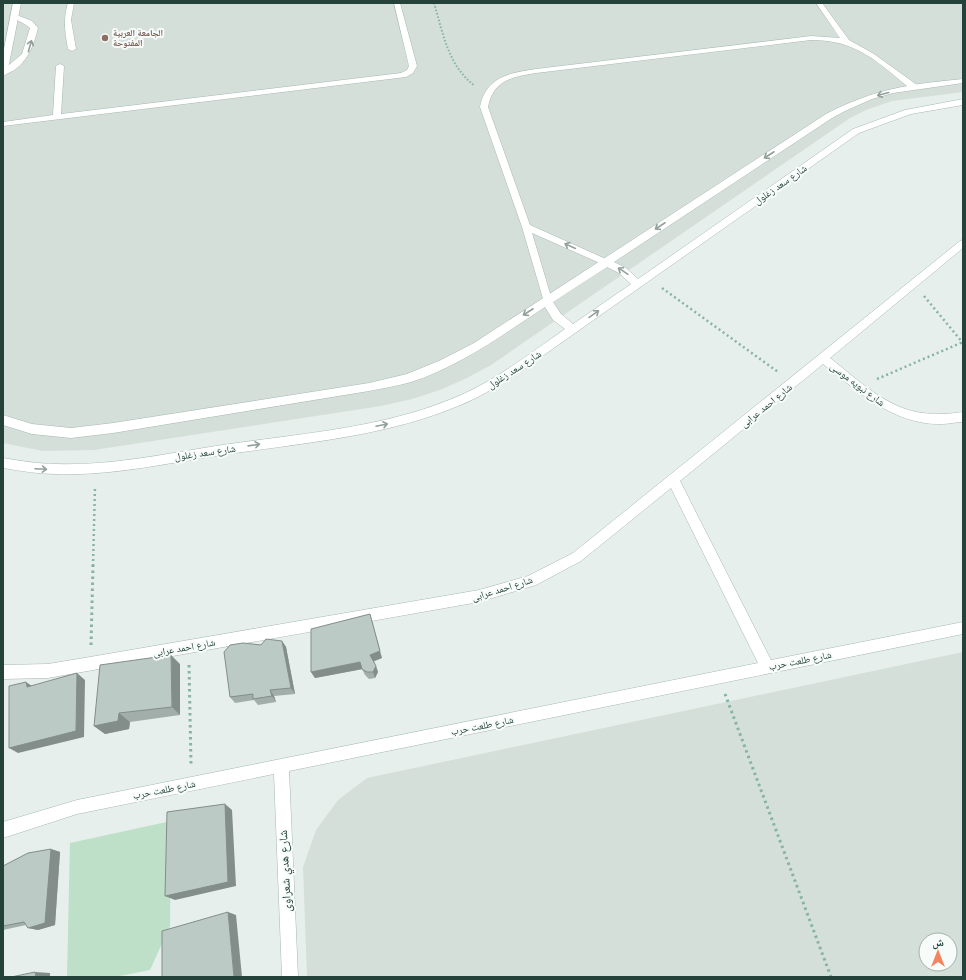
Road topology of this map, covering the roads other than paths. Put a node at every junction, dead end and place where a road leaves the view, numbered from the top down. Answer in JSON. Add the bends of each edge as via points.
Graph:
{"nodes":[{"id":1,"x":17,"y":3,"type":"edge"},
{"id":2,"x":71,"y":3,"type":"edge"},
{"id":3,"x":397,"y":3,"type":"edge"},
{"id":4,"x":819,"y":3,"type":"edge"},
{"id":5,"x":14,"y":16,"type":"junction"},
{"id":6,"x":846,"y":42,"type":"junction"},
{"id":7,"x":72,"y":49,"type":"dead end"},
{"id":8,"x":60,"y":66,"type":"dead end"},
{"id":9,"x":3,"y":73,"type":"edge"},
{"id":10,"x":963,"y":81,"type":"edge"},
{"id":11,"x":914,"y":87,"type":"junction"},
{"id":12,"x":963,"y":102,"type":"edge"},
{"id":13,"x":57,"y":118,"type":"junction"},
{"id":14,"x":3,"y":124,"type":"edge"},
{"id":15,"x":526,"y":227,"type":"junction"},
{"id":16,"x":963,"y":244,"type":"edge"},
{"id":17,"x":605,"y":262,"type":"junction"},
{"id":18,"x":637,"y":284,"type":"junction"},
{"id":19,"x":547,"y":300,"type":"junction"},
{"id":20,"x":573,"y":329,"type":"junction"},
{"id":21,"x":823,"y":358,"type":"junction"},
{"id":22,"x":963,"y":417,"type":"edge"},
{"id":23,"x":3,"y":420,"type":"edge"},
{"id":24,"x":3,"y":463,"type":"edge"},
{"id":25,"x":673,"y":480,"type":"junction"},
{"id":26,"x":963,"y":628,"type":"edge"},
{"id":27,"x":767,"y":667,"type":"junction"},
{"id":28,"x":3,"y":672,"type":"edge"},
{"id":29,"x":280,"y":766,"type":"junction"},
{"id":30,"x":3,"y":830,"type":"edge"},
{"id":31,"x":290,"y":977,"type":"edge"}],
"edges":[{"from":1,"to":5,"type":"street"},
{"from":2,"to":7,"type":"lane","via":[[68,26]]},
{"from":3,"to":13,"type":"lane","via":[[413,66],[403,75]]},
{"from":4,"to":6,"type":"lane"},
{"from":5,"to":9,"type":"street"},
{"from":9,"to":5,"type":"lane","one_way":true,"via":[[14,66],[29,50],[34,28],[30,23]]},
{"from":6,"to":11,"type":"lane","via":[[863,50]]},
{"from":6,"to":15,"type":"lane","via":[[829,38],[811,38],[536,71],[498,82],[487,94],[484,106]]},
{"from":8,"to":13,"type":"lane"},
{"from":10,"to":11,"type":"street"},
{"from":11,"to":17,"type":"street","one_way":true,"via":[[882,93],[828,116]]},
{"from":12,"to":18,"type":"street","name":"شارع سعد زغلول","via":[[904,112],[856,131]]},
{"from":13,"to":14,"type":"lane"},
{"from":17,"to":15,"type":"lane","one_way":true},
{"from":15,"to":19,"type":"lane"},
{"from":16,"to":21,"type":"street","name":"شارع احمد عرابى"},
{"from":18,"to":17,"type":"street","one_way":true,"via":[[618,267]]},
{"from":17,"to":19,"type":"street"},
{"from":20,"to":18,"type":"street","name":"شارع سعد زغلول","one_way":true},
{"from":19,"to":20,"type":"street","via":[[551,312]]},
{"from":19,"to":23,"type":"street","one_way":true,"via":[[478,346],[445,363],[409,378],[369,387],[71,433],[32,429]]},
{"from":24,"to":20,"type":"street","name":"شارع سعد زغلول","one_way":true,"via":[[25,468],[55,470],[95,468],[348,432],[402,421],[485,388]]},
{"from":21,"to":22,"type":"street","name":"شارع نبويه موسى","via":[[894,410],[931,420]]},
{"from":21,"to":25,"type":"street","name":"شارع احمد عرابى"},
{"from":25,"to":27,"type":"street"},
{"from":25,"to":28,"type":"street","name":"شارع احمد عرابى","via":[[577,557],[531,581],[479,596],[48,671]]},
{"from":26,"to":27,"type":"street","name":"شارع طلعت حرب"},
{"from":27,"to":29,"type":"street","name":"شارع طلعت حرب"},
{"from":29,"to":30,"type":"street","name":"شارع طلعت حرب","via":[[77,806]]},
{"from":29,"to":31,"type":"street","name":"شارع هدي شعراوى"}]}
